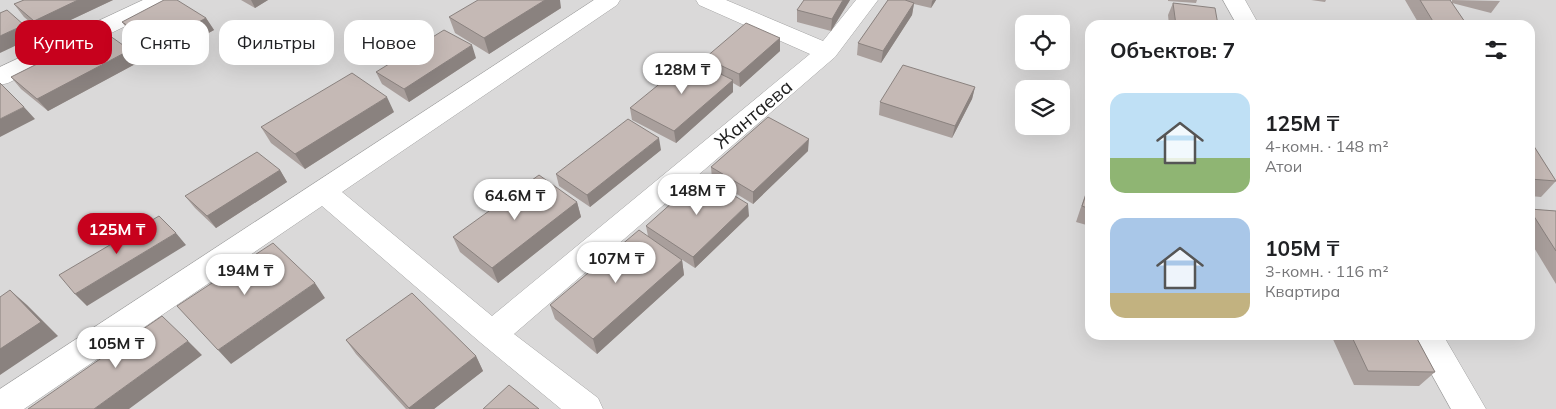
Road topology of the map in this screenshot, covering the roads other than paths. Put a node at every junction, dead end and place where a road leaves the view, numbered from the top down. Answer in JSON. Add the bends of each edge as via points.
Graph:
{"nodes":[{"id":1,"x":161,"y":0,"type":"edge"},
{"id":2,"x":609,"y":0,"type":"edge"},
{"id":3,"x":707,"y":0,"type":"edge"},
{"id":4,"x":867,"y":0,"type":"edge"},
{"id":5,"x":1234,"y":0,"type":"edge"},
{"id":6,"x":1245,"y":20,"type":"edge"},
{"id":7,"x":826,"y":52,"type":"junction"},
{"id":8,"x":0,"y":77,"type":"edge"},
{"id":9,"x":322,"y":192,"type":"junction"},
{"id":10,"x":492,"y":334,"type":"junction"},
{"id":11,"x":1429,"y":340,"type":"edge"},
{"id":12,"x":0,"y":407,"type":"edge"},
{"id":13,"x":586,"y":409,"type":"edge"},
{"id":14,"x":1469,"y":409,"type":"edge"}],
"edges":[{"from":1,"to":8,"type":"street"},
{"from":2,"to":9,"type":"street"},
{"from":3,"to":7,"type":"street"},
{"from":4,"to":7,"type":"street","name":"Жантаева"},
{"from":5,"to":6,"type":"street"},
{"from":7,"to":10,"type":"street","name":"Жантаева"},
{"from":9,"to":10,"type":"street"},
{"from":9,"to":12,"type":"street"},
{"from":10,"to":13,"type":"street"},
{"from":11,"to":14,"type":"street"}]}
